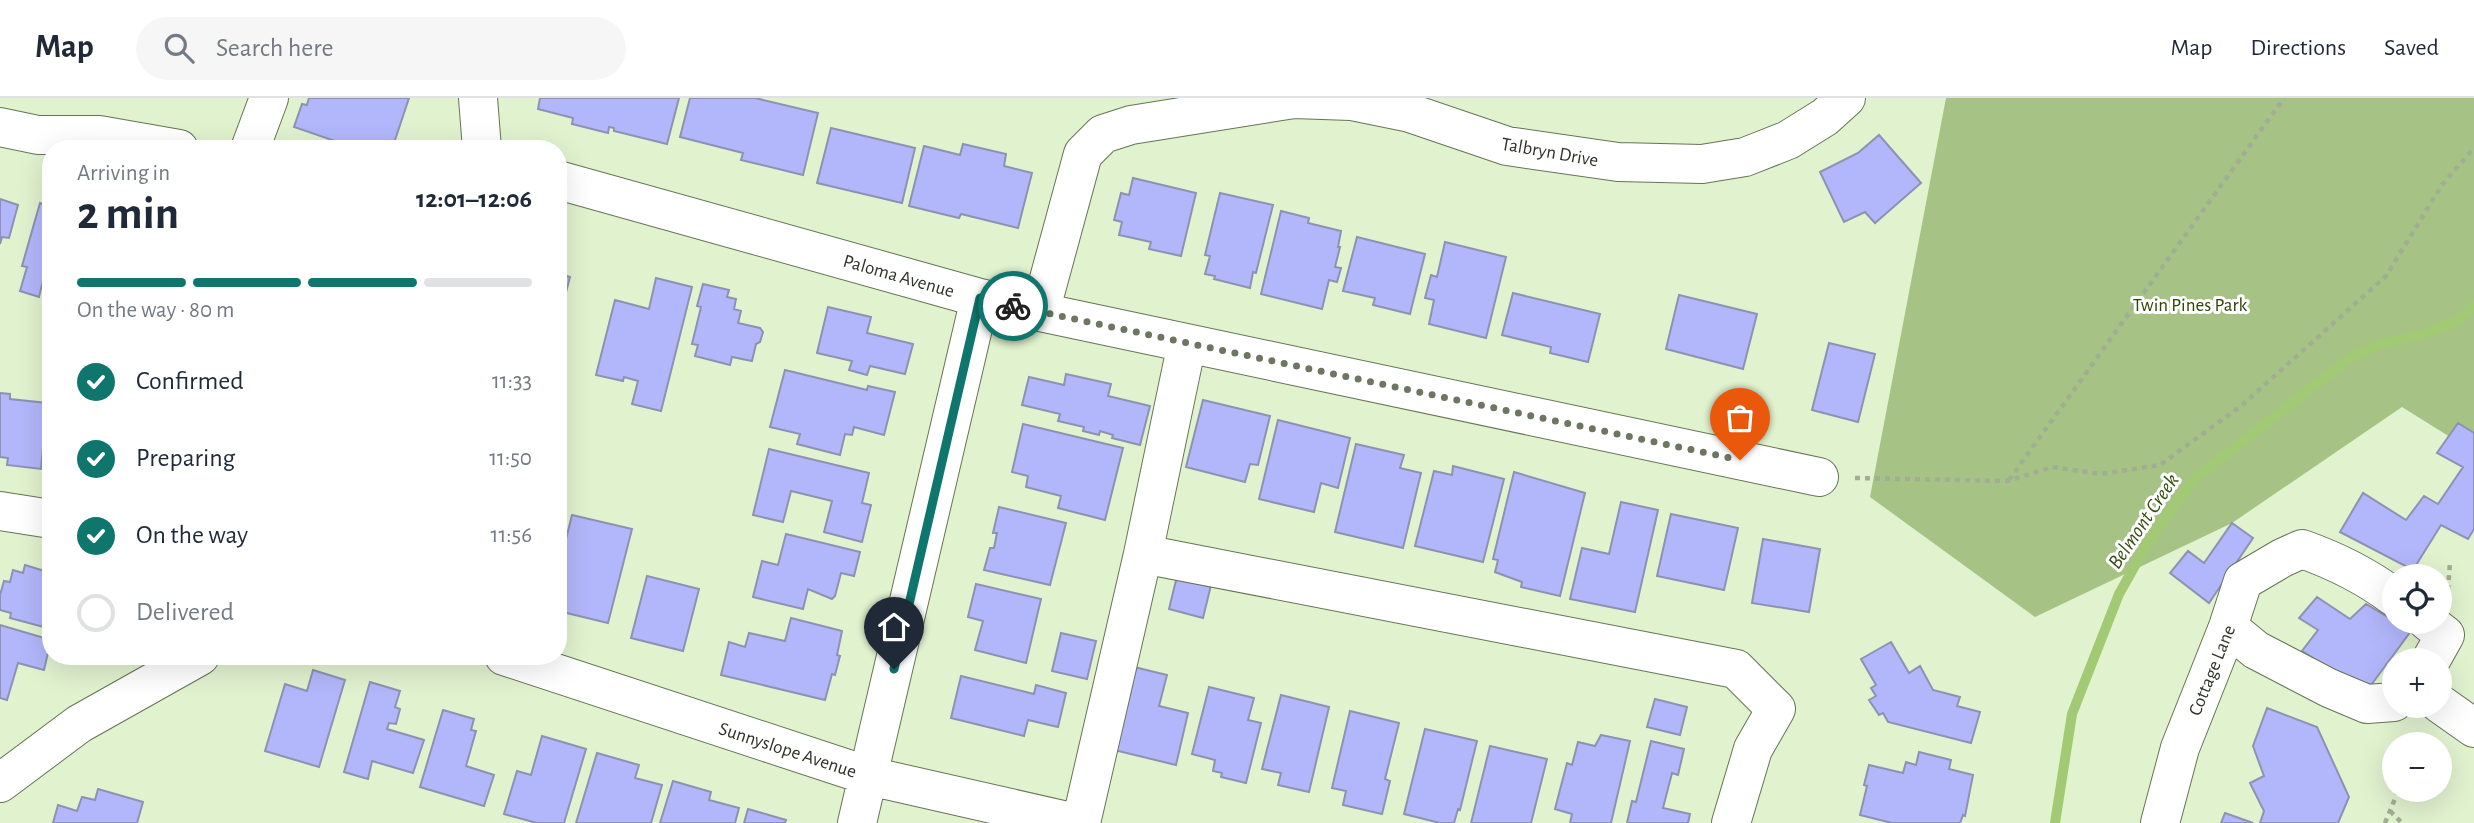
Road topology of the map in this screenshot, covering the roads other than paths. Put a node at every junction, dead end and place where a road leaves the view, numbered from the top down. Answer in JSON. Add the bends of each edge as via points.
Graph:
{"nodes":[{"id":1,"x":269,"y":98,"type":"edge"},
{"id":2,"x":478,"y":98,"type":"edge"},
{"id":3,"x":1846,"y":98,"type":"edge"},
{"id":4,"x":0,"y":127,"type":"edge"},
{"id":5,"x":128,"y":140,"type":"edge"},
{"id":6,"x":253,"y":140,"type":"edge"},
{"id":7,"x":481,"y":140,"type":"edge"},
{"id":8,"x":567,"y":183,"type":"edge"},
{"id":9,"x":980,"y":298,"type":"junction"},
{"id":10,"x":1040,"y":312,"type":"junction"},
{"id":11,"x":1187,"y":343,"type":"junction"},
{"id":12,"x":1819,"y":477,"type":"road end"},
{"id":13,"x":0,"y":511,"type":"edge"},
{"id":14,"x":42,"y":518,"type":"edge"},
{"id":15,"x":1143,"y":554,"type":"junction"},
{"id":16,"x":2382,"y":588,"type":"edge"},
{"id":17,"x":2228,"y":627,"type":"junction"},
{"id":18,"x":184,"y":665,"type":"edge"},
{"id":19,"x":532,"y":665,"type":"edge"},
{"id":20,"x":2382,"y":703,"type":"edge"},
{"id":21,"x":2452,"y":712,"type":"edge"},
{"id":22,"x":2474,"y":728,"type":"edge"},
{"id":23,"x":869,"y":776,"type":"junction"},
{"id":24,"x":0,"y":783,"type":"edge"},
{"id":25,"x":857,"y":823,"type":"edge"},
{"id":26,"x":1078,"y":823,"type":"edge"},
{"id":27,"x":1731,"y":823,"type":"edge"},
{"id":28,"x":2160,"y":823,"type":"edge"}],
"edges":[{"from":1,"to":6,"type":"street"},
{"from":2,"to":7,"type":"street"},
{"from":3,"to":10,"type":"street","name":"Talbryn Drive","via":[[1788,140],[1745,157],[1702,164],[1618,162],[1507,146],[1410,113],[1350,102],[1294,99],[1131,125],[1103,134],[1083,154]]},
{"from":4,"to":5,"type":"street","via":[[38,135]]},
{"from":8,"to":9,"type":"street","name":"Paloma Avenue"},
{"from":9,"to":10,"type":"street","name":"Paloma Avenue"},
{"from":9,"to":23,"type":"street"},
{"from":10,"to":11,"type":"street","name":"Paloma Avenue"},
{"from":11,"to":12,"type":"street","name":"Paloma Avenue"},
{"from":11,"to":15,"type":"street"},
{"from":13,"to":14,"type":"street"},
{"from":15,"to":26,"type":"street"},
{"from":15,"to":27,"type":"street","via":[[1736,669],[1776,709],[1753,749]]},
{"from":16,"to":17,"type":"street","name":"Cottage Lane","via":[[2333,560],[2302,549],[2244,581]]},
{"from":17,"to":20,"type":"street","via":[[2256,650],[2329,688],[2367,704]]},
{"from":17,"to":28,"type":"street","name":"Cottage Lane","via":[[2180,748]]},
{"from":18,"to":24,"type":"street","via":[[79,724]]},
{"from":19,"to":23,"type":"street","name":"Sunnyslope Avenue"},
{"from":21,"to":22,"type":"street"},
{"from":23,"to":25,"type":"street"},
{"from":23,"to":26,"type":"street","name":"Sunnyslope Avenue"}]}
